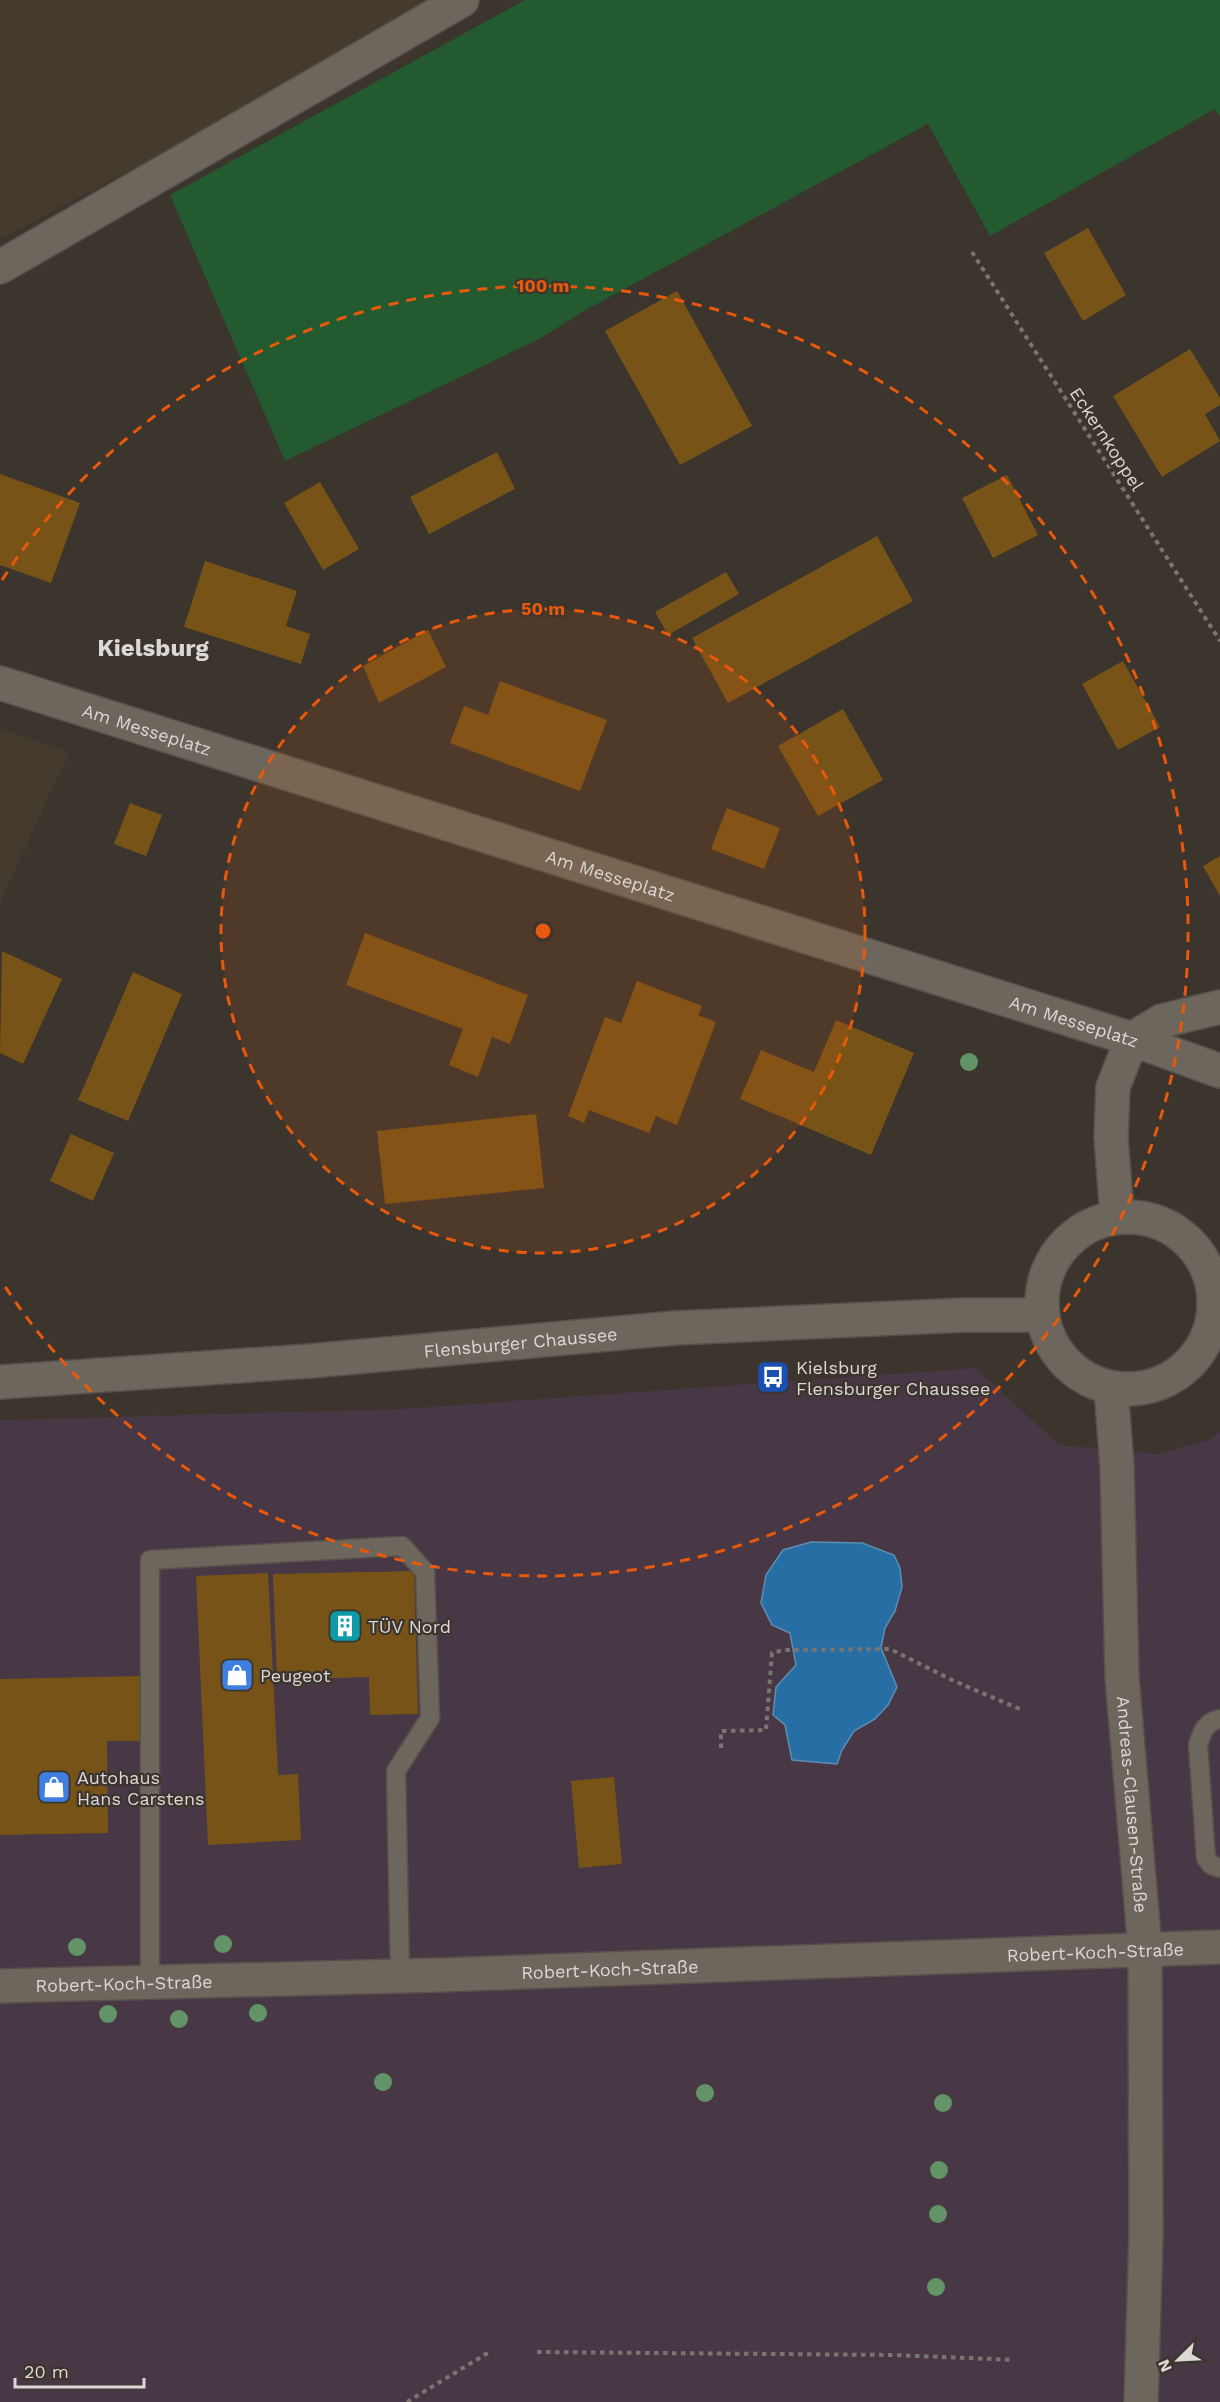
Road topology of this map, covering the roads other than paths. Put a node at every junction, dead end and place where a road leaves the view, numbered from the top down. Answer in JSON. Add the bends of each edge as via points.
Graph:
{"nodes":[{"id":1,"x":462,"y":0,"type":"edge"},
{"id":2,"x":0,"y":267,"type":"edge"},
{"id":3,"x":0,"y":683,"type":"edge"},
{"id":4,"x":1220,"y":1007,"type":"edge"},
{"id":5,"x":1132,"y":1039,"type":"junction"},
{"id":6,"x":1220,"y":1071,"type":"edge"},
{"id":7,"x":1117,"y":1216,"type":"junction"},
{"id":8,"x":1218,"y":1309,"type":"edge"},
{"id":9,"x":1042,"y":1315,"type":"junction"},
{"id":10,"x":0,"y":1382,"type":"edge"},
{"id":11,"x":1112,"y":1388,"type":"junction"},
{"id":12,"x":1220,"y":1719,"type":"edge"},
{"id":13,"x":1220,"y":1868,"type":"edge"},
{"id":14,"x":1220,"y":1947,"type":"edge"},
{"id":15,"x":1145,"y":1949,"type":"junction"},
{"id":16,"x":400,"y":1976,"type":"junction"},
{"id":17,"x":150,"y":1982,"type":"junction"},
{"id":18,"x":0,"y":1986,"type":"edge"},
{"id":19,"x":1141,"y":2402,"type":"edge"}],
"edges":[{"from":1,"to":2,"type":"street"},
{"from":3,"to":5,"type":"street","name":"Am Messeplatz"},
{"from":4,"to":5,"type":"street","via":[[1162,1021]]},
{"from":5,"to":6,"type":"street","name":"Am Messeplatz"},
{"from":5,"to":7,"type":"street","via":[[1113,1087],[1111,1137]]},
{"from":7,"to":8,"type":"street","via":[[1155,1219],[1188,1239],[1210,1271]]},
{"from":7,"to":9,"type":"street","via":[[1085,1227],[1059,1250],[1044,1281]]},
{"from":8,"to":11,"type":"street","via":[[1208,1338],[1193,1362],[1169,1380],[1141,1389]]},
{"from":9,"to":10,"type":"street","name":"Flensburger Chaussee","via":[[675,1328],[310,1361]]},
{"from":9,"to":11,"type":"street","via":[[1059,1354],[1074,1370],[1091,1382]]},
{"from":11,"to":15,"type":"street","name":"Andreas-Clausen-Straße","via":[[1122,1677]]},
{"from":12,"to":13,"type":"lane","via":[[1212,1720],[1202,1730],[1198,1745],[1206,1858]]},
{"from":14,"to":15,"type":"street","name":"Robert-Koch-Straße"},
{"from":15,"to":16,"type":"street","name":"Robert-Koch-Straße"},
{"from":15,"to":19,"type":"street","name":"Andreas-Clausen-Straße","via":[[1146,2235]]},
{"from":16,"to":17,"type":"street","name":"Robert-Koch-Straße"},
{"from":16,"to":17,"type":"lane","via":[[396,1771],[430,1718],[425,1572],[402,1546],[150,1560]]},
{"from":17,"to":18,"type":"street","name":"Robert-Koch-Straße"}]}
